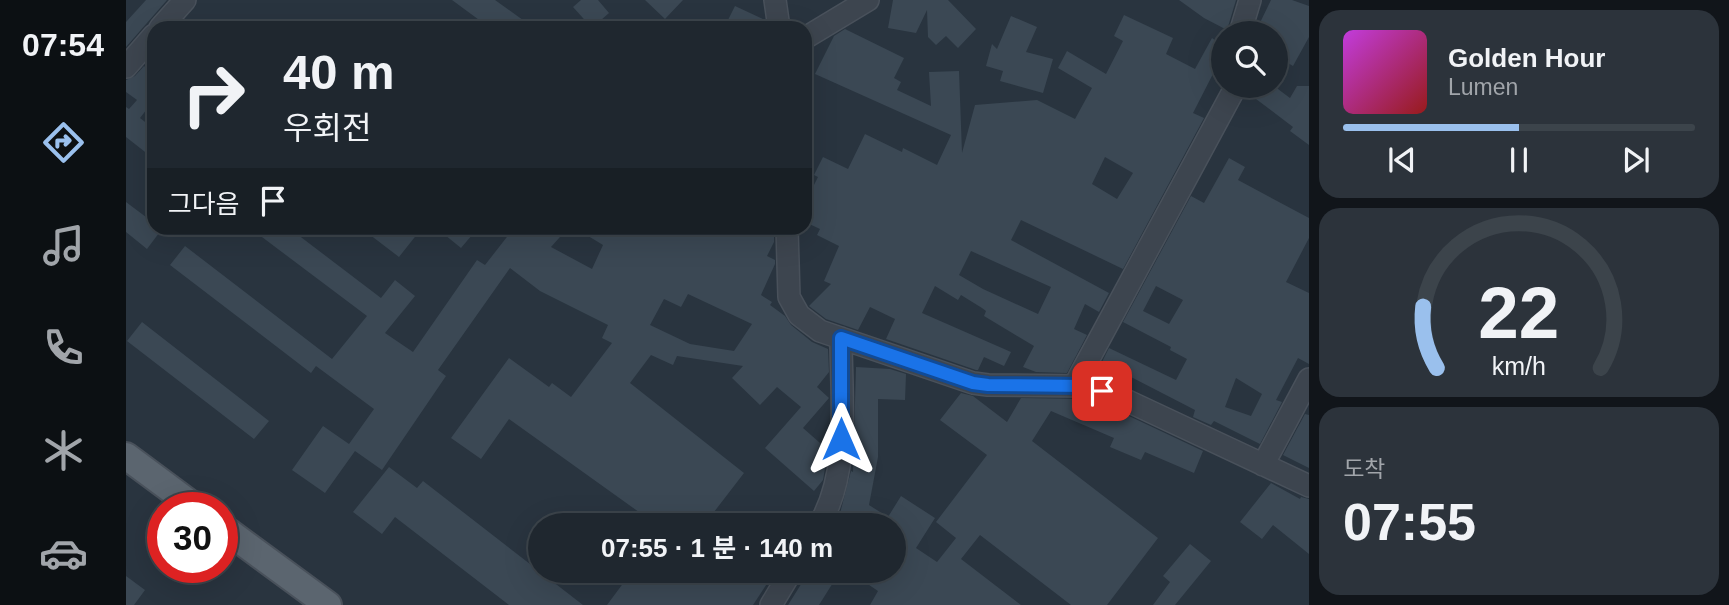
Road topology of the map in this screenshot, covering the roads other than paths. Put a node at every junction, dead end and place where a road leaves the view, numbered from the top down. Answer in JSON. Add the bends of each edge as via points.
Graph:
{"nodes":[{"id":1,"x":186,"y":0,"type":"edge"},
{"id":2,"x":775,"y":0,"type":"edge"},
{"id":3,"x":869,"y":0,"type":"edge"},
{"id":4,"x":1250,"y":0,"type":"edge"},
{"id":5,"x":166,"y":21,"type":"edge"},
{"id":6,"x":778,"y":21,"type":"edge"},
{"id":7,"x":1244,"y":21,"type":"edge"},
{"id":8,"x":812,"y":34,"type":"edge"},
{"id":9,"x":147,"y":43,"type":"edge"},
{"id":10,"x":126,"y":67,"type":"edge"},
{"id":11,"x":1230,"y":98,"type":"edge"},
{"id":12,"x":787,"y":235,"type":"edge"},
{"id":13,"x":841,"y":338,"type":"junction"},
{"id":14,"x":1309,"y":379,"type":"edge"},
{"id":15,"x":1086,"y":386,"type":"junction"},
{"id":16,"x":126,"y":456,"type":"edge"},
{"id":17,"x":1263,"y":466,"type":"junction"},
{"id":18,"x":1309,"y":486,"type":"edge"},
{"id":19,"x":174,"y":492,"type":"edge"},
{"id":20,"x":825,"y":513,"type":"edge"},
{"id":21,"x":238,"y":539,"type":"edge"},
{"id":22,"x":784,"y":583,"type":"edge"},
{"id":23,"x":328,"y":605,"type":"edge"},
{"id":24,"x":771,"y":605,"type":"edge"}],
"edges":[{"from":1,"to":5,"type":"street"},
{"from":2,"to":6,"type":"street"},
{"from":3,"to":8,"type":"street"},
{"from":4,"to":7,"type":"street"},
{"from":9,"to":10,"type":"street"},
{"from":11,"to":15,"type":"street","via":[[1079,377]]},
{"from":12,"to":13,"type":"street","via":[[789,297],[799,315],[820,331]]},
{"from":13,"to":15,"type":"street","via":[[973,383]]},
{"from":13,"to":20,"type":"street","via":[[841,465]]},
{"from":14,"to":17,"type":"street"},
{"from":15,"to":17,"type":"street","via":[[1117,396]]},
{"from":16,"to":19,"type":"main road"},
{"from":17,"to":18,"type":"street"},
{"from":21,"to":23,"type":"main road"},
{"from":22,"to":24,"type":"street"}]}
